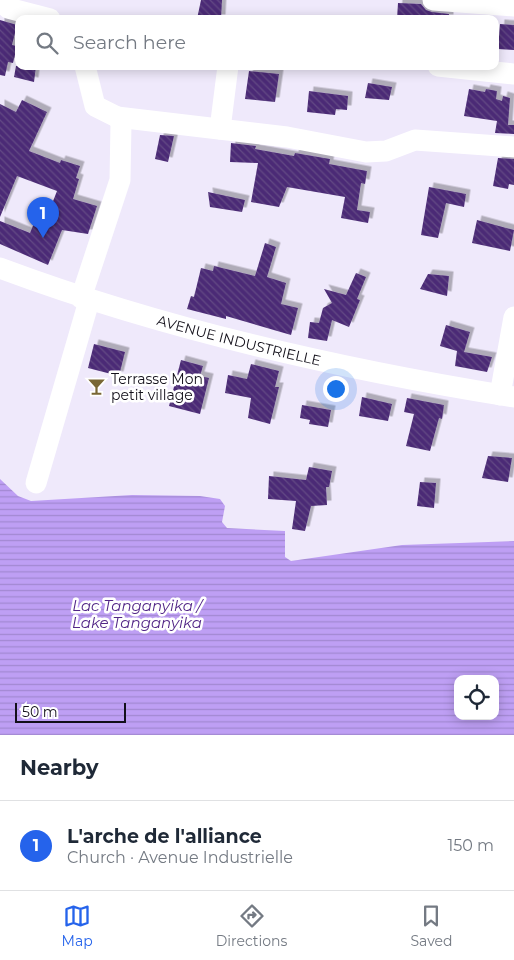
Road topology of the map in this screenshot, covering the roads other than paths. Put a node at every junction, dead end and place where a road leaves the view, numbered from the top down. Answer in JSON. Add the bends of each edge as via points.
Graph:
{"nodes":[{"id":1,"x":2,"y":0,"type":"edge"},
{"id":2,"x":433,"y":0,"type":"edge"},
{"id":3,"x":440,"y":0,"type":"edge"},
{"id":4,"x":514,"y":6,"type":"edge"},
{"id":5,"x":35,"y":15,"type":"edge"},
{"id":6,"x":85,"y":70,"type":"edge"},
{"id":7,"x":227,"y":70,"type":"edge"},
{"id":8,"x":476,"y":70,"type":"edge"},
{"id":9,"x":514,"y":74,"type":"edge"},
{"id":10,"x":117,"y":117,"type":"junction"},
{"id":11,"x":220,"y":129,"type":"junction"},
{"id":12,"x":514,"y":147,"type":"edge"},
{"id":13,"x":0,"y":268,"type":"edge"},
{"id":14,"x":85,"y":299,"type":"junction"},
{"id":15,"x":514,"y":316,"type":"edge"},
{"id":16,"x":507,"y":396,"type":"edge"},
{"id":17,"x":36,"y":483,"type":"dead end"}],
"edges":[{"from":1,"to":5,"type":"street","via":[[8,8]]},
{"from":2,"to":3,"type":"street"},
{"from":3,"to":4,"type":"street"},
{"from":6,"to":10,"type":"street","via":[[95,106]]},
{"from":7,"to":11,"type":"street"},
{"from":8,"to":9,"type":"street"},
{"from":10,"to":11,"type":"street"},
{"from":10,"to":14,"type":"street","via":[[121,122],[120,180]]},
{"from":11,"to":12,"type":"street","via":[[287,137],[366,152],[386,151],[415,140]]},
{"from":13,"to":14,"type":"street","name":"AVENUE INDUSTRIELLE"},
{"from":14,"to":16,"type":"street","name":"AVENUE INDUSTRIELLE","via":[[196,332],[347,367]]},
{"from":14,"to":17,"type":"street"},
{"from":15,"to":16,"type":"street"}]}
